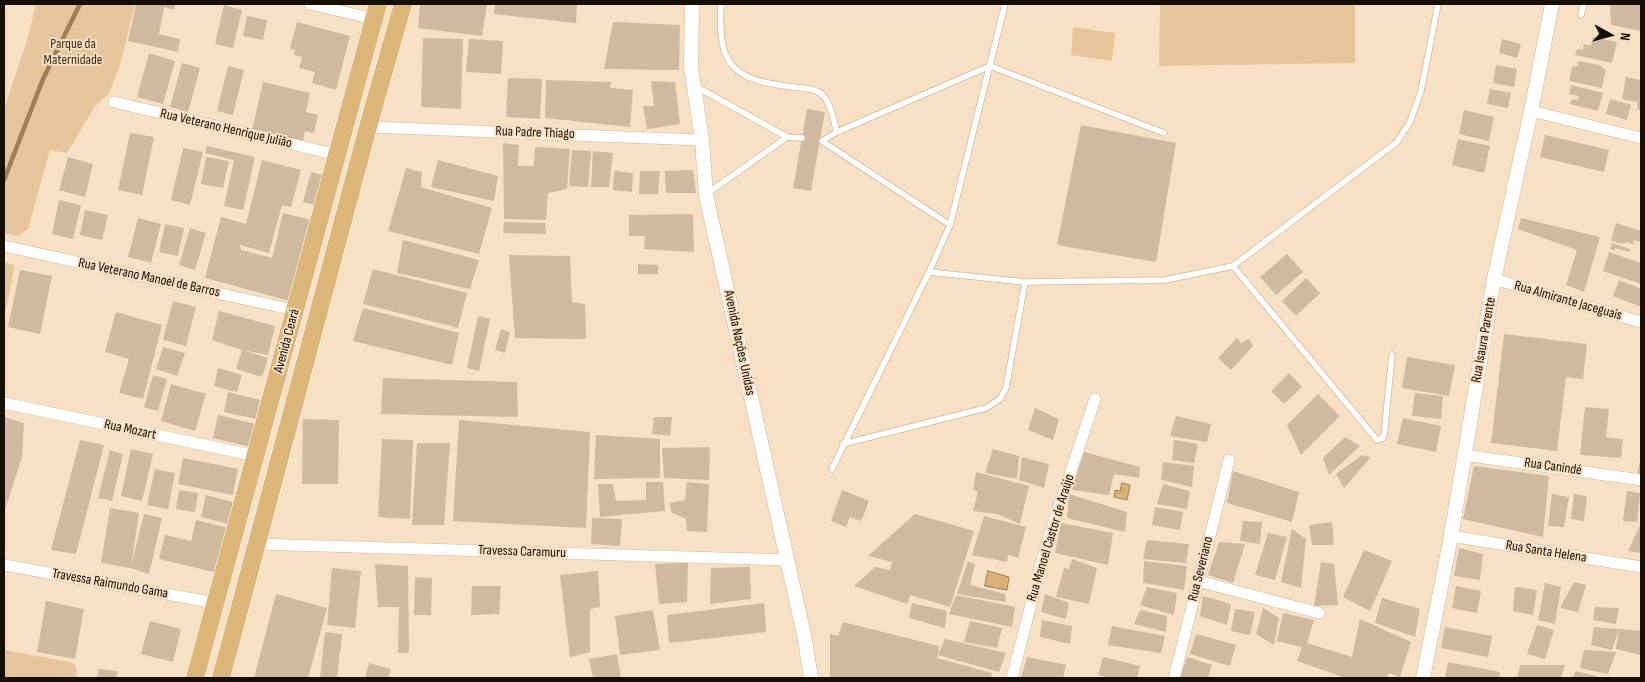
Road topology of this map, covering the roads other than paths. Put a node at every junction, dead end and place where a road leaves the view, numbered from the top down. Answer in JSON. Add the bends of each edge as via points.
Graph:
{"nodes":[{"id":1,"x":310,"y":4,"type":"edge"},
{"id":2,"x":403,"y":4,"type":"edge"},
{"id":3,"x":692,"y":4,"type":"edge"},
{"id":4,"x":721,"y":4,"type":"edge"},
{"id":5,"x":1005,"y":4,"type":"edge"},
{"id":6,"x":1438,"y":4,"type":"edge"},
{"id":7,"x":1552,"y":4,"type":"edge"},
{"id":8,"x":1584,"y":4,"type":"edge"},
{"id":9,"x":376,"y":11,"type":"edge"},
{"id":10,"x":1581,"y":15,"type":"dead end"},
{"id":11,"x":990,"y":66,"type":"junction"},
{"id":12,"x":693,"y":85,"type":"junction"},
{"id":13,"x":114,"y":102,"type":"dead end"},
{"id":14,"x":1532,"y":111,"type":"junction"},
{"id":15,"x":368,"y":126,"type":"junction"},
{"id":16,"x":837,"y":132,"type":"junction"},
{"id":17,"x":1164,"y":133,"type":"dead end"},
{"id":18,"x":786,"y":136,"type":"junction"},
{"id":19,"x":802,"y":138,"type":"dead end"},
{"id":20,"x":1641,"y":138,"type":"edge"},
{"id":21,"x":702,"y":140,"type":"junction"},
{"id":22,"x":338,"y":155,"type":"junction"},
{"id":23,"x":706,"y":194,"type":"junction"},
{"id":24,"x":950,"y":225,"type":"junction"},
{"id":25,"x":4,"y":246,"type":"edge"},
{"id":26,"x":1233,"y":266,"type":"junction"},
{"id":27,"x":929,"y":272,"type":"junction"},
{"id":28,"x":1494,"y":279,"type":"junction"},
{"id":29,"x":1025,"y":282,"type":"junction"},
{"id":30,"x":294,"y":310,"type":"junction"},
{"id":31,"x":1641,"y":322,"type":"edge"},
{"id":32,"x":1392,"y":354,"type":"dead end"},
{"id":33,"x":1095,"y":399,"type":"dead end"},
{"id":34,"x":4,"y":403,"type":"edge"},
{"id":35,"x":843,"y":444,"type":"junction"},
{"id":36,"x":1464,"y":455,"type":"junction"},
{"id":37,"x":257,"y":456,"type":"junction"},
{"id":38,"x":1229,"y":460,"type":"dead end"},
{"id":39,"x":832,"y":469,"type":"dead end"},
{"id":40,"x":1641,"y":480,"type":"edge"},
{"id":41,"x":1450,"y":536,"type":"junction"},
{"id":42,"x":257,"y":544,"type":"junction"},
{"id":43,"x":787,"y":560,"type":"junction"},
{"id":44,"x":4,"y":565,"type":"edge"},
{"id":45,"x":1641,"y":568,"type":"edge"},
{"id":46,"x":1198,"y":581,"type":"junction"},
{"id":47,"x":216,"y":604,"type":"junction"},
{"id":48,"x":1320,"y":613,"type":"dead end"},
{"id":49,"x":195,"y":678,"type":"edge"},
{"id":50,"x":221,"y":678,"type":"edge"},
{"id":51,"x":811,"y":678,"type":"edge"},
{"id":52,"x":1012,"y":678,"type":"edge"},
{"id":53,"x":1174,"y":678,"type":"edge"},
{"id":54,"x":1423,"y":678,"type":"edge"}],
"edges":[{"from":1,"to":9,"type":"street"},
{"from":2,"to":15,"type":"main road","name":"Avenida Ceará"},
{"from":3,"to":12,"type":"street","name":"Avenida Nações Unidas"},
{"from":4,"to":16,"type":"lane","via":[[719,34],[727,60],[742,76],[776,85],[811,89],[821,94],[829,104]]},
{"from":5,"to":11,"type":"lane"},
{"from":6,"to":26,"type":"lane","via":[[1421,91],[1410,122],[1397,142]]},
{"from":7,"to":14,"type":"street","name":"Rua Isaura Parente"},
{"from":8,"to":10,"type":"lane"},
{"from":9,"to":22,"type":"main road","name":"Avenida Ceará"},
{"from":11,"to":16,"type":"lane"},
{"from":11,"to":17,"type":"lane"},
{"from":11,"to":24,"type":"lane"},
{"from":12,"to":18,"type":"lane"},
{"from":12,"to":21,"type":"street","name":"Avenida Nações Unidas"},
{"from":13,"to":22,"type":"street","name":"Rua Veterano Henrique Julião"},
{"from":14,"to":20,"type":"street"},
{"from":14,"to":28,"type":"street","name":"Rua Isaura Parente"},
{"from":15,"to":21,"type":"street","name":"Rua Padre Thiago"},
{"from":15,"to":42,"type":"main road","name":"Avenida Ceará"},
{"from":16,"to":24,"type":"lane","via":[[821,141]]},
{"from":18,"to":19,"type":"lane"},
{"from":18,"to":23,"type":"lane"},
{"from":21,"to":23,"type":"street","name":"Avenida Nações Unidas"},
{"from":22,"to":30,"type":"main road","name":"Avenida Ceará"},
{"from":23,"to":43,"type":"street","name":"Avenida Nações Unidas"},
{"from":24,"to":27,"type":"lane"},
{"from":25,"to":30,"type":"street","name":"Rua Veterano Manoel de Barros"},
{"from":26,"to":29,"type":"lane","via":[[1165,280]]},
{"from":26,"to":32,"type":"lane","via":[[1377,440],[1384,435]]},
{"from":27,"to":29,"type":"lane"},
{"from":27,"to":35,"type":"lane"},
{"from":28,"to":31,"type":"street","name":"Rua Almirante Jaceguais"},
{"from":28,"to":36,"type":"street","name":"Rua Isaura Parente"},
{"from":29,"to":35,"type":"lane","via":[[1006,388],[1000,399],[986,408]]},
{"from":30,"to":37,"type":"main road","name":"Avenida Ceará"},
{"from":33,"to":52,"type":"street","name":"Rua Manoel Castor de Araújo","via":[[1045,549]]},
{"from":34,"to":37,"type":"street","name":"Rua Mozart"},
{"from":35,"to":39,"type":"lane"},
{"from":36,"to":40,"type":"street","name":"Rua Canindé"},
{"from":36,"to":41,"type":"street","name":"Rua Isaura Parente"},
{"from":37,"to":47,"type":"main road","name":"Avenida Ceará"},
{"from":38,"to":46,"type":"street","name":"Rua Severiano"},
{"from":41,"to":45,"type":"street","name":"Rua Santa Helena"},
{"from":41,"to":54,"type":"street","name":"Rua Isaura Parente"},
{"from":42,"to":43,"type":"street","name":"Travessa Caramuru"},
{"from":42,"to":50,"type":"main road","name":"Avenida Ceará"},
{"from":43,"to":51,"type":"street","name":"Avenida Nações Unidas"},
{"from":44,"to":47,"type":"street","name":"Travessa Raimundo Gama"},
{"from":46,"to":48,"type":"street"},
{"from":46,"to":53,"type":"street","name":"Rua Severiano"},
{"from":47,"to":49,"type":"main road","name":"Avenida Ceará"}]}
